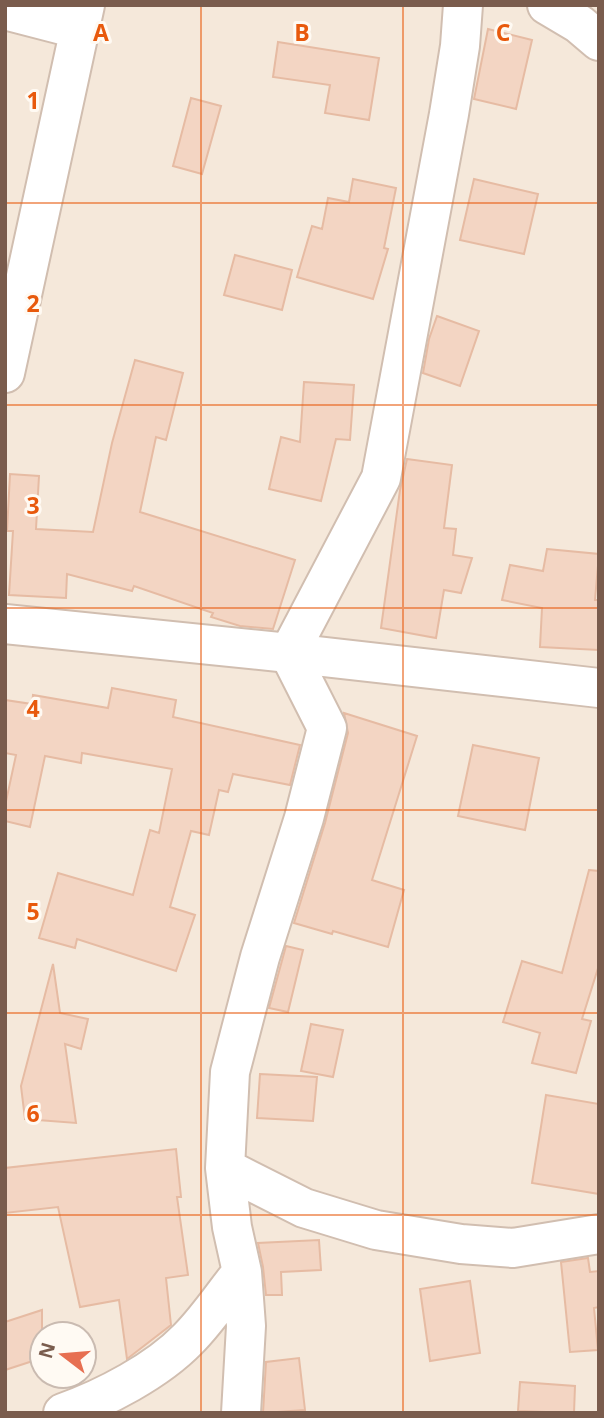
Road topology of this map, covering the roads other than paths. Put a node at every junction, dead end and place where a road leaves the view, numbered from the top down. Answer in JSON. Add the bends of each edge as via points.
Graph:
{"nodes":[{"id":1,"x":463,"y":5,"type":"edge"},
{"id":2,"x":547,"y":5,"type":"edge"},
{"id":3,"x":5,"y":10,"type":"edge"},
{"id":4,"x":81,"y":17,"type":"edge"},
{"id":5,"x":599,"y":41,"type":"edge"},
{"id":6,"x":5,"y":373,"type":"edge"},
{"id":7,"x":5,"y":624,"type":"edge"},
{"id":8,"x":289,"y":653,"type":"junction"},
{"id":9,"x":599,"y":688,"type":"edge"},
{"id":10,"x":225,"y":1168,"type":"junction"},
{"id":11,"x":599,"y":1234,"type":"edge"},
{"id":12,"x":242,"y":1272,"type":"junction"},
{"id":13,"x":63,"y":1413,"type":"edge"},
{"id":14,"x":242,"y":1413,"type":"edge"}],
"edges":[{"from":1,"to":8,"type":"street","via":[[449,114],[381,478]]},
{"from":2,"to":5,"type":"street"},
{"from":3,"to":4,"type":"street"},
{"from":4,"to":6,"type":"street"},
{"from":7,"to":8,"type":"street"},
{"from":8,"to":9,"type":"street"},
{"from":8,"to":10,"type":"street","via":[[327,728],[230,1072]]},
{"from":10,"to":11,"type":"street","via":[[304,1208],[376,1230],[513,1248]]},
{"from":10,"to":12,"type":"street"},
{"from":12,"to":13,"type":"street","via":[[188,1340],[171,1354],[131,1381]]},
{"from":12,"to":14,"type":"street","via":[[246,1326]]}]}
